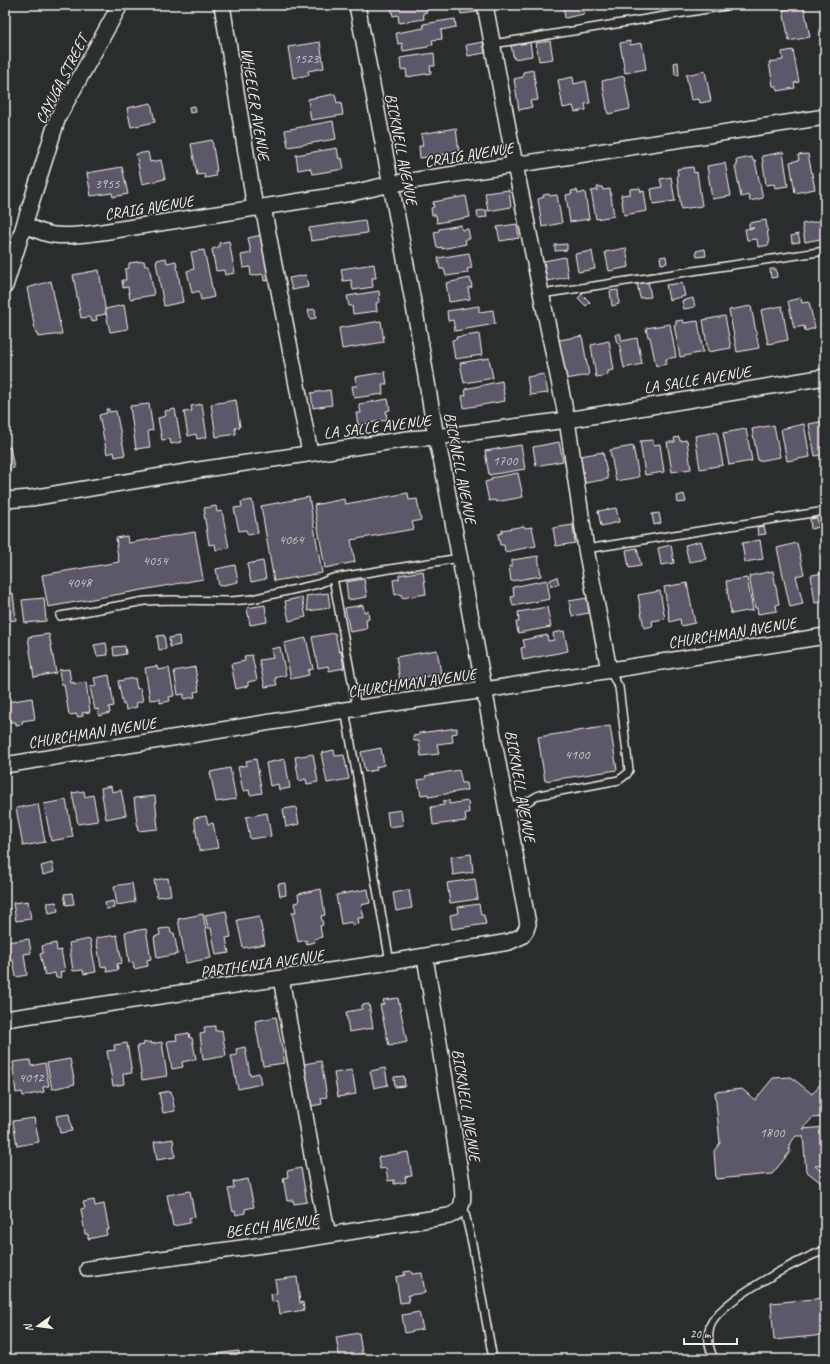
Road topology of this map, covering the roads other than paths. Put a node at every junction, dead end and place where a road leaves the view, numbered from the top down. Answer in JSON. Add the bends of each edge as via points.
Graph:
{"nodes":[{"id":1,"x":120,"y":5,"type":"edge"},
{"id":2,"x":222,"y":5,"type":"edge"},
{"id":3,"x":357,"y":5,"type":"edge"},
{"id":4,"x":485,"y":5,"type":"edge"},
{"id":5,"x":732,"y":5,"type":"edge"},
{"id":6,"x":492,"y":44,"type":"junction"},
{"id":7,"x":825,"y":117,"type":"edge"},
{"id":8,"x":515,"y":165,"type":"junction"},
{"id":9,"x":391,"y":184,"type":"junction"},
{"id":10,"x":259,"y":207,"type":"junction"},
{"id":11,"x":25,"y":225,"type":"junction"},
{"id":12,"x":825,"y":251,"type":"edge"},
{"id":13,"x":5,"y":286,"type":"edge"},
{"id":14,"x":541,"y":294,"type":"junction"},
{"id":15,"x":825,"y":377,"type":"edge"},
{"id":16,"x":567,"y":420,"type":"junction"},
{"id":17,"x":436,"y":437,"type":"junction"},
{"id":18,"x":310,"y":453,"type":"junction"},
{"id":19,"x":5,"y":500,"type":"edge"},
{"id":20,"x":825,"y":511,"type":"edge"},
{"id":21,"x":586,"y":549,"type":"junction"},
{"id":22,"x":460,"y":558,"type":"junction"},
{"id":23,"x":333,"y":578,"type":"junction"},
{"id":24,"x":60,"y":616,"type":"dead end"},
{"id":25,"x":825,"y":636,"type":"edge"},
{"id":26,"x":609,"y":670,"type":"junction"},
{"id":27,"x":485,"y":690,"type":"junction"},
{"id":28,"x":351,"y":709,"type":"junction"},
{"id":29,"x":5,"y":764,"type":"edge"},
{"id":30,"x":506,"y":808,"type":"junction"},
{"id":31,"x":522,"y":936,"type":"joint"},
{"id":32,"x":425,"y":956,"type":"junction"},
{"id":33,"x":390,"y":962,"type":"junction"},
{"id":34,"x":281,"y":978,"type":"junction"},
{"id":35,"x":5,"y":1018,"type":"edge"},
{"id":36,"x":461,"y":1206,"type":"junction"},
{"id":37,"x":328,"y":1235,"type":"junction"},
{"id":38,"x":825,"y":1250,"type":"edge"},
{"id":39,"x":88,"y":1269,"type":"dead end"},
{"id":40,"x":493,"y":1359,"type":"edge"},
{"id":41,"x":714,"y":1359,"type":"edge"}],
"edges":[{"from":1,"to":11,"type":"street","name":"CAYUGA STREET","via":[[58,117]]},
{"from":2,"to":10,"type":"street","name":"WHEELER AVENUE"},
{"from":3,"to":9,"type":"street","name":"BICKNELL AVENUE"},
{"from":4,"to":6,"type":"street"},
{"from":5,"to":6,"type":"lane"},
{"from":6,"to":8,"type":"street"},
{"from":7,"to":8,"type":"street","name":"CRAIG AVENUE"},
{"from":8,"to":9,"type":"street","name":"CRAIG AVENUE"},
{"from":8,"to":14,"type":"street"},
{"from":9,"to":10,"type":"street","name":"CRAIG AVENUE","via":[[352,193]]},
{"from":9,"to":17,"type":"street","name":"BICKNELL AVENUE"},
{"from":10,"to":11,"type":"street","name":"CRAIG AVENUE","via":[[68,235],[54,235]]},
{"from":10,"to":18,"type":"street","name":"WHEELER AVENUE"},
{"from":11,"to":13,"type":"street","name":"CAYUGA STREET"},
{"from":12,"to":14,"type":"lane"},
{"from":14,"to":16,"type":"street"},
{"from":15,"to":16,"type":"street","name":"LA SALLE AVENUE"},
{"from":16,"to":17,"type":"street","name":"LA SALLE AVENUE"},
{"from":16,"to":21,"type":"street"},
{"from":17,"to":18,"type":"street","name":"LA SALLE AVENUE"},
{"from":17,"to":22,"type":"street","name":"BICKNELL AVENUE"},
{"from":18,"to":19,"type":"street","name":"LA SALLE AVENUE"},
{"from":20,"to":21,"type":"lane"},
{"from":21,"to":26,"type":"street"},
{"from":22,"to":23,"type":"lane"},
{"from":22,"to":27,"type":"street","name":"BICKNELL AVENUE"},
{"from":23,"to":24,"type":"lane","via":[[318,584],[252,599],[145,601]]},
{"from":23,"to":28,"type":"lane"},
{"from":25,"to":26,"type":"street","name":"CHURCHMAN AVENUE"},
{"from":26,"to":27,"type":"street","name":"CHURCHMAN AVENUE"},
{"from":26,"to":30,"type":"lane","via":[[619,687],[629,770],[627,774],[619,780],[539,795]]},
{"from":27,"to":28,"type":"street","name":"CHURCHMAN AVENUE"},
{"from":27,"to":30,"type":"street","name":"BICKNELL AVENUE"},
{"from":28,"to":29,"type":"street","name":"CHURCHMAN AVENUE"},
{"from":28,"to":33,"type":"lane"},
{"from":30,"to":31,"type":"street","name":"BICKNELL AVENUE","via":[[528,924]]},
{"from":31,"to":32,"type":"street","name":"PARTHENIA AVENUE","via":[[509,942]]},
{"from":32,"to":33,"type":"street","name":"PARTHENIA AVENUE"},
{"from":32,"to":36,"type":"street","name":"BICKNELL AVENUE","via":[[462,1183]]},
{"from":33,"to":34,"type":"street","name":"PARTHENIA AVENUE"},
{"from":34,"to":35,"type":"street","name":"PARTHENIA AVENUE"},
{"from":34,"to":37,"type":"street"},
{"from":36,"to":37,"type":"street","name":"BEECH AVENUE","via":[[448,1216]]},
{"from":36,"to":40,"type":"lane","via":[[472,1243]]},
{"from":37,"to":39,"type":"street","name":"BEECH AVENUE"},
{"from":38,"to":41,"type":"lane","via":[[763,1280],[724,1307],[711,1325],[708,1342]]}]}
